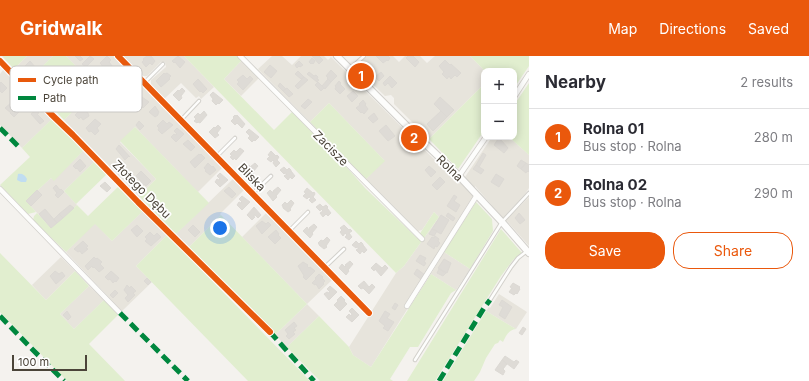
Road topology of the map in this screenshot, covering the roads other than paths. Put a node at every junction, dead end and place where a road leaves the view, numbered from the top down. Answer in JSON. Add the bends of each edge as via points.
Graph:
{"nodes":[{"id":1,"x":118,"y":56,"type":"edge"},
{"id":2,"x":240,"y":56,"type":"edge"},
{"id":3,"x":337,"y":56,"type":"edge"},
{"id":4,"x":364,"y":56,"type":"edge"},
{"id":5,"x":0,"y":61,"type":"edge"},
{"id":6,"x":163,"y":64,"type":"dead end"},
{"id":7,"x":128,"y":66,"type":"edge"},
{"id":8,"x":350,"y":70,"type":"junction"},
{"id":9,"x":10,"y":71,"type":"edge"},
{"id":10,"x":529,"y":74,"type":"edge"},
{"id":11,"x":144,"y":83,"type":"joint"},
{"id":12,"x":517,"y":92,"type":"edge"},
{"id":13,"x":199,"y":101,"type":"dead end"},
{"id":14,"x":50,"y":112,"type":"edge"},
{"id":15,"x":181,"y":120,"type":"junction"},
{"id":16,"x":235,"y":138,"type":"dead end"},
{"id":17,"x":484,"y":140,"type":"edge"},
{"id":18,"x":216,"y":157,"type":"junction"},
{"id":19,"x":271,"y":176,"type":"dead end"},
{"id":20,"x":459,"y":176,"type":"junction"},
{"id":21,"x":0,"y":189,"type":"edge"},
{"id":22,"x":529,"y":193,"type":"edge"},
{"id":23,"x":252,"y":194,"type":"junction"},
{"id":24,"x":477,"y":195,"type":"junction"},
{"id":25,"x":308,"y":212,"type":"dead end"},
{"id":26,"x":502,"y":222,"type":"junction"},
{"id":27,"x":288,"y":231,"type":"junction"},
{"id":28,"x":422,"y":239,"type":"dead end"},
{"id":29,"x":344,"y":249,"type":"dead end"},
{"id":30,"x":528,"y":252,"type":"edge"},
{"id":31,"x":325,"y":268,"type":"junction"},
{"id":32,"x":490,"y":300,"type":"dead end"},
{"id":33,"x":407,"y":306,"type":"dead end"},
{"id":34,"x":120,"y":313,"type":"dead end"},
{"id":35,"x":369,"y":313,"type":"dead end"},
{"id":36,"x":270,"y":332,"type":"dead end"},
{"id":37,"x":415,"y":360,"type":"dead end"}],
"edges":[{"from":1,"to":7,"type":"street","name":"Bliska"},
{"from":2,"to":28,"type":"street","name":"Zacisze"},
{"from":3,"to":8,"type":"street","name":"Rolna"},
{"from":4,"to":8,"type":"lane"},
{"from":5,"to":9,"type":"street","name":"Złotego Dębu"},
{"from":6,"to":11,"type":"lane"},
{"from":8,"to":20,"type":"street","name":"Rolna"},
{"from":10,"to":12,"type":"street"},
{"from":11,"to":15,"type":"street","name":"Bliska"},
{"from":13,"to":15,"type":"lane"},
{"from":14,"to":36,"type":"street","name":"Złotego Dębu"},
{"from":15,"to":18,"type":"street","name":"Bliska"},
{"from":16,"to":18,"type":"lane"},
{"from":17,"to":20,"type":"street"},
{"from":18,"to":23,"type":"street","name":"Bliska"},
{"from":19,"to":23,"type":"lane"},
{"from":20,"to":24,"type":"street","name":"Rolna"},
{"from":21,"to":34,"type":"street"},
{"from":22,"to":26,"type":"lane"},
{"from":23,"to":27,"type":"street","name":"Bliska"},
{"from":24,"to":26,"type":"street","name":"Rolna"},
{"from":24,"to":33,"type":"street"},
{"from":25,"to":27,"type":"lane"},
{"from":26,"to":30,"type":"street","name":"Rolna"},
{"from":26,"to":37,"type":"lane"},
{"from":27,"to":31,"type":"street","name":"Bliska"},
{"from":29,"to":31,"type":"lane"},
{"from":30,"to":32,"type":"lane","via":[[518,258]]},
{"from":31,"to":35,"type":"street","name":"Bliska"}]}
